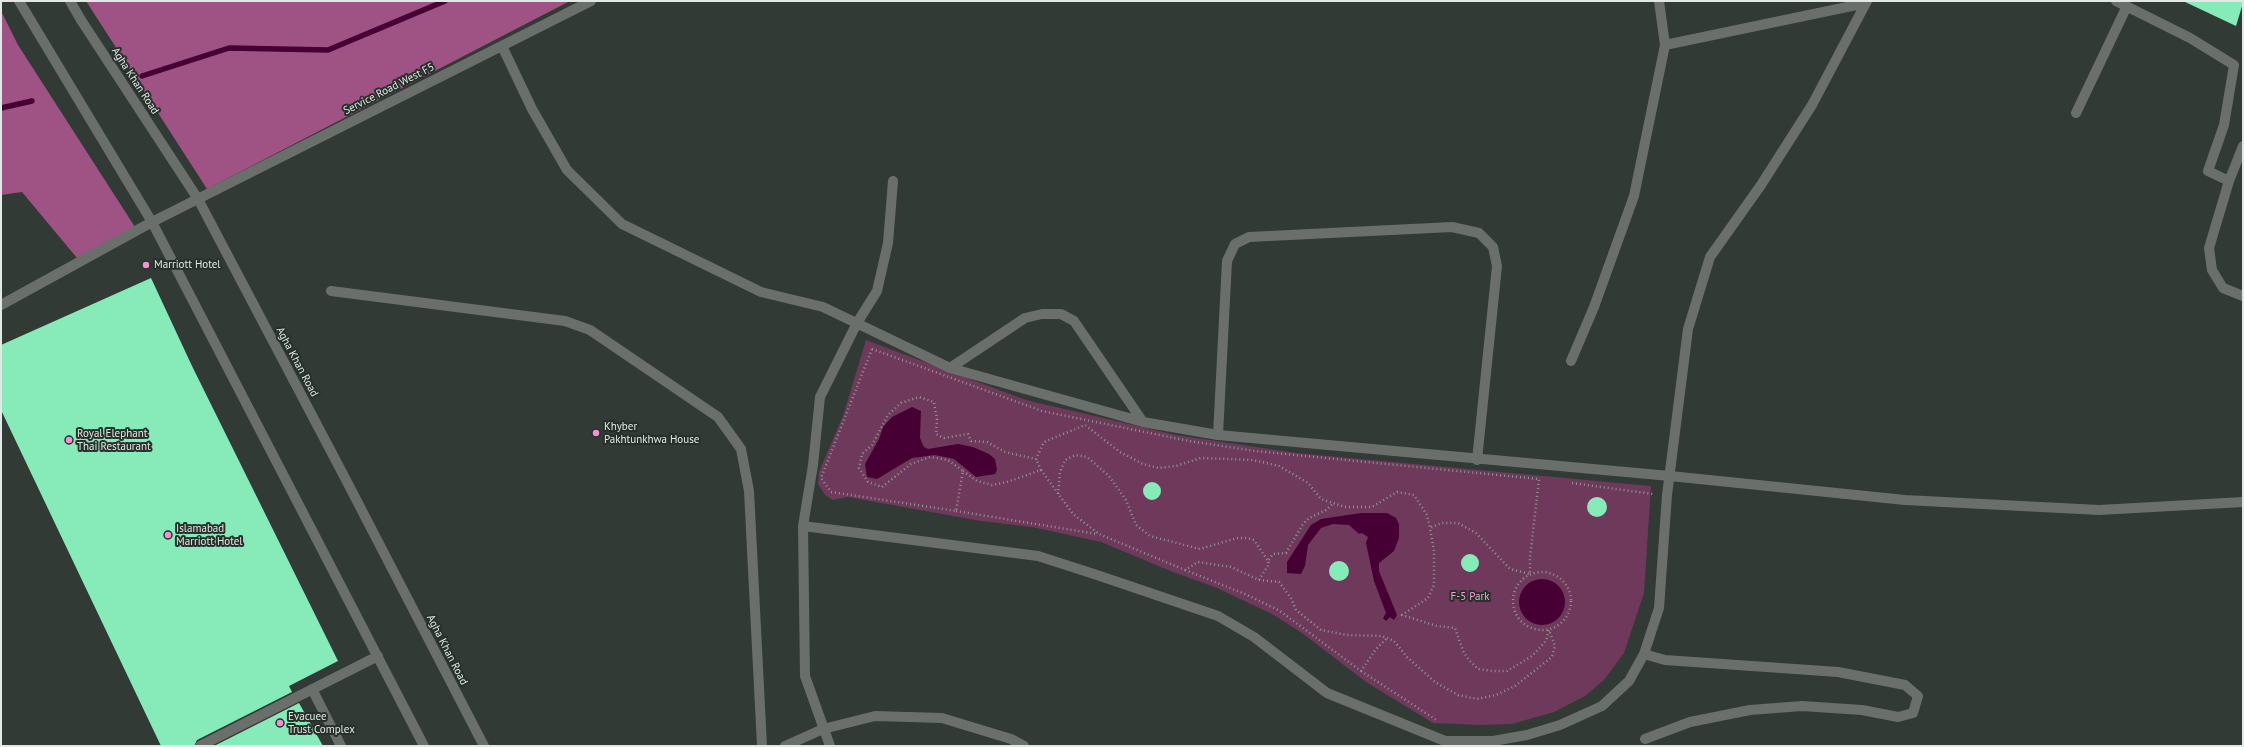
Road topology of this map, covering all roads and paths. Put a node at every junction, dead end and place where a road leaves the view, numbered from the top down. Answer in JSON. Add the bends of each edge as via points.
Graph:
{"nodes":[{"id":1,"x":19,"y":1,"type":"edge"},
{"id":2,"x":70,"y":1,"type":"edge"},
{"id":3,"x":591,"y":1,"type":"edge"},
{"id":4,"x":1659,"y":1,"type":"edge"},
{"id":5,"x":2116,"y":1,"type":"edge"},
{"id":6,"x":1866,"y":2,"type":"edge"},
{"id":7,"x":2127,"y":6,"type":"junction"},
{"id":8,"x":1665,"y":45,"type":"junction"},
{"id":9,"x":502,"y":46,"type":"junction"},
{"id":10,"x":2076,"y":113,"type":"dead end"},
{"id":11,"x":2243,"y":146,"type":"edge"},
{"id":12,"x":2230,"y":180,"type":"junction"},
{"id":13,"x":893,"y":181,"type":"dead end"},
{"id":14,"x":198,"y":199,"type":"junction"},
{"id":15,"x":152,"y":222,"type":"junction"},
{"id":16,"x":331,"y":291,"type":"dead end"},
{"id":17,"x":2243,"y":296,"type":"edge"},
{"id":18,"x":1,"y":305,"type":"edge"},
{"id":19,"x":857,"y":323,"type":"junction"},
{"id":20,"x":1571,"y":361,"type":"dead end"},
{"id":21,"x":950,"y":368,"type":"junction"},
{"id":22,"x":1143,"y":422,"type":"junction"},
{"id":23,"x":1218,"y":435,"type":"junction"},
{"id":24,"x":1036,"y":459,"type":"junction"},
{"id":25,"x":1477,"y":460,"type":"junction"},
{"id":26,"x":1041,"y":470,"type":"junction"},
{"id":27,"x":963,"y":471,"type":"junction"},
{"id":28,"x":1670,"y":476,"type":"junction"},
{"id":29,"x":1539,"y":479,"type":"junction"},
{"id":30,"x":1547,"y":480,"type":"dead end"},
{"id":31,"x":1569,"y":483,"type":"dead end"},
{"id":32,"x":1058,"y":494,"type":"junction"},
{"id":33,"x":1667,"y":495,"type":"junction"},
{"id":34,"x":2243,"y":502,"type":"edge"},
{"id":35,"x":1334,"y":503,"type":"junction"},
{"id":36,"x":956,"y":511,"type":"junction"},
{"id":37,"x":803,"y":526,"type":"junction"},
{"id":38,"x":1430,"y":528,"type":"junction"},
{"id":39,"x":1099,"y":534,"type":"junction"},
{"id":40,"x":1268,"y":561,"type":"junction"},
{"id":41,"x":1185,"y":570,"type":"junction"},
{"id":42,"x":1530,"y":574,"type":"junction"},
{"id":43,"x":1260,"y":580,"type":"junction"},
{"id":44,"x":1549,"y":630,"type":"junction"},
{"id":45,"x":1387,"y":638,"type":"junction"},
{"id":46,"x":1644,"y":654,"type":"junction"},
{"id":47,"x":378,"y":656,"type":"junction"},
{"id":48,"x":1361,"y":671,"type":"junction"},
{"id":49,"x":312,"y":689,"type":"junction"},
{"id":50,"x":1441,"y":723,"type":"dead end"},
{"id":51,"x":823,"y":729,"type":"junction"},
{"id":52,"x":1645,"y":739,"type":"dead end"},
{"id":53,"x":200,"y":746,"type":"edge"},
{"id":54,"x":341,"y":746,"type":"edge"},
{"id":55,"x":424,"y":746,"type":"edge"},
{"id":56,"x":484,"y":746,"type":"edge"},
{"id":57,"x":762,"y":746,"type":"edge"},
{"id":58,"x":785,"y":746,"type":"edge"},
{"id":59,"x":830,"y":746,"type":"edge"},
{"id":60,"x":1024,"y":746,"type":"edge"}],
"edges":[{"from":1,"to":15,"type":"street"},
{"from":2,"to":14,"type":"street","name":"Agha Khan Road"},
{"from":3,"to":9,"type":"street","name":"Service Road West F5"},
{"from":4,"to":8,"type":"street"},
{"from":5,"to":7,"type":"street"},
{"from":6,"to":8,"type":"street"},
{"from":6,"to":28,"type":"street","via":[[1812,105],[1761,185],[1710,257],[1688,329]]},
{"from":7,"to":10,"type":"street"},
{"from":7,"to":12,"type":"street","via":[[2190,38],[2234,65],[2224,124],[2208,171]]},
{"from":8,"to":20,"type":"street","via":[[1634,196],[1594,307]]},
{"from":9,"to":14,"type":"street","name":"Service Road West F5"},
{"from":9,"to":19,"type":"street","via":[[532,109],[567,170],[622,224],[761,292],[823,307]]},
{"from":11,"to":12,"type":"street"},
{"from":12,"to":17,"type":"street","via":[[2209,248],[2212,270],[2223,288]]},
{"from":13,"to":19,"type":"street","via":[[888,243],[877,291]]},
{"from":14,"to":15,"type":"street","name":"Service Road West F5"},
{"from":14,"to":56,"type":"street","name":"Agha Khan Road"},
{"from":15,"to":18,"type":"street","name":"Service Road West F5"},
{"from":15,"to":47,"type":"street"},
{"from":16,"to":57,"type":"street","via":[[565,321],[590,330],[718,417],[741,449],[749,491]]},
{"from":19,"to":21,"type":"street"},
{"from":19,"to":37,"type":"street","via":[[820,397]]},
{"from":21,"to":22,"type":"street"},
{"from":21,"to":22,"type":"street","via":[[1025,318],[1042,314],[1061,314],[1074,321]]},
{"from":22,"to":23,"type":"street"},
{"from":23,"to":25,"type":"street"},
{"from":23,"to":25,"type":"street","via":[[1227,261],[1235,244],[1249,237],[1452,226],[1479,233],[1494,247],[1497,266]]},
{"from":24,"to":26,"type":"path"},
{"from":24,"to":27,"type":"path","via":[[1005,452],[987,442],[971,441],[968,434],[944,438],[936,434],[934,402],[920,397],[901,403],[888,415],[872,445],[862,454],[859,468],[868,482],[882,488],[911,464],[930,457],[948,460]]},
{"from":24,"to":35,"type":"path","via":[[1044,442],[1085,425],[1120,452],[1143,464],[1158,468],[1176,466],[1201,458],[1253,460],[1279,466],[1308,482],[1321,499]]},
{"from":25,"to":28,"type":"street"},
{"from":26,"to":27,"type":"path","via":[[992,485],[977,481]]},
{"from":26,"to":32,"type":"path"},
{"from":27,"to":36,"type":"path"},
{"from":28,"to":33,"type":"street"},
{"from":28,"to":34,"type":"street","via":[[1816,493],[2099,510]]},
{"from":29,"to":30,"type":"path"},
{"from":29,"to":36,"type":"path","via":[[1255,451],[1189,441],[1042,411],[872,349],[821,478],[831,492]]},
{"from":29,"to":42,"type":"path"},
{"from":31,"to":33,"type":"path"},
{"from":32,"to":39,"type":"path","via":[[1073,514]]},
{"from":32,"to":40,"type":"path","via":[[1064,460],[1075,455],[1087,457],[1109,476],[1126,500],[1136,525],[1150,536],[1200,549],[1237,538],[1247,538],[1254,540]]},
{"from":33,"to":46,"type":"street","via":[[1659,608]]},
{"from":35,"to":38,"type":"path","via":[[1345,507],[1372,507],[1397,492],[1414,495],[1427,515]]},
{"from":35,"to":40,"type":"path","via":[[1303,524],[1286,553],[1273,554]]},
{"from":36,"to":39,"type":"path"},
{"from":37,"to":46,"type":"street","via":[[1038,556],[1097,574],[1218,616],[1254,638],[1327,693],[1445,741],[1493,742],[1560,725],[1602,706],[1629,681]]},
{"from":37,"to":51,"type":"street","via":[[805,676]]},
{"from":38,"to":42,"type":"path","via":[[1441,523],[1458,523],[1476,533],[1510,569]]},
{"from":38,"to":44,"type":"path","via":[[1434,551],[1434,585],[1428,598],[1402,615],[1431,625],[1454,628],[1462,650],[1469,660],[1478,669],[1492,671],[1507,671],[1532,656],[1546,641]]},
{"from":39,"to":41,"type":"path"},
{"from":40,"to":43,"type":"path","via":[[1269,564]]},
{"from":41,"to":43,"type":"path","via":[[1198,562],[1231,567]]},
{"from":41,"to":48,"type":"path","via":[[1246,594],[1280,611]]},
{"from":42,"to":44,"type":"path","via":[[1514,592],[1513,606],[1516,616],[1530,629]]},
{"from":42,"to":44,"type":"path","via":[[1549,573],[1558,577],[1569,592],[1571,601],[1567,615],[1558,626]]},
{"from":43,"to":45,"type":"path","via":[[1279,582],[1296,610],[1321,630]]},
{"from":44,"to":45,"type":"path","via":[[1555,646],[1552,657],[1515,686],[1477,700],[1458,695],[1435,682],[1407,657],[1394,641]]},
{"from":45,"to":48,"type":"path"},
{"from":46,"to":52,"type":"street","via":[[1665,660],[1838,672],[1905,685],[1918,696],[1913,713],[1898,717],[1862,710],[1802,706],[1750,710],[1690,722]]},
{"from":47,"to":49,"type":"street"},
{"from":47,"to":55,"type":"street"},
{"from":48,"to":50,"type":"path"},
{"from":49,"to":53,"type":"street"},
{"from":49,"to":54,"type":"street"},
{"from":51,"to":58,"type":"street"},
{"from":51,"to":59,"type":"street"},
{"from":51,"to":60,"type":"street","via":[[875,716],[942,718],[1011,739]]}]}
